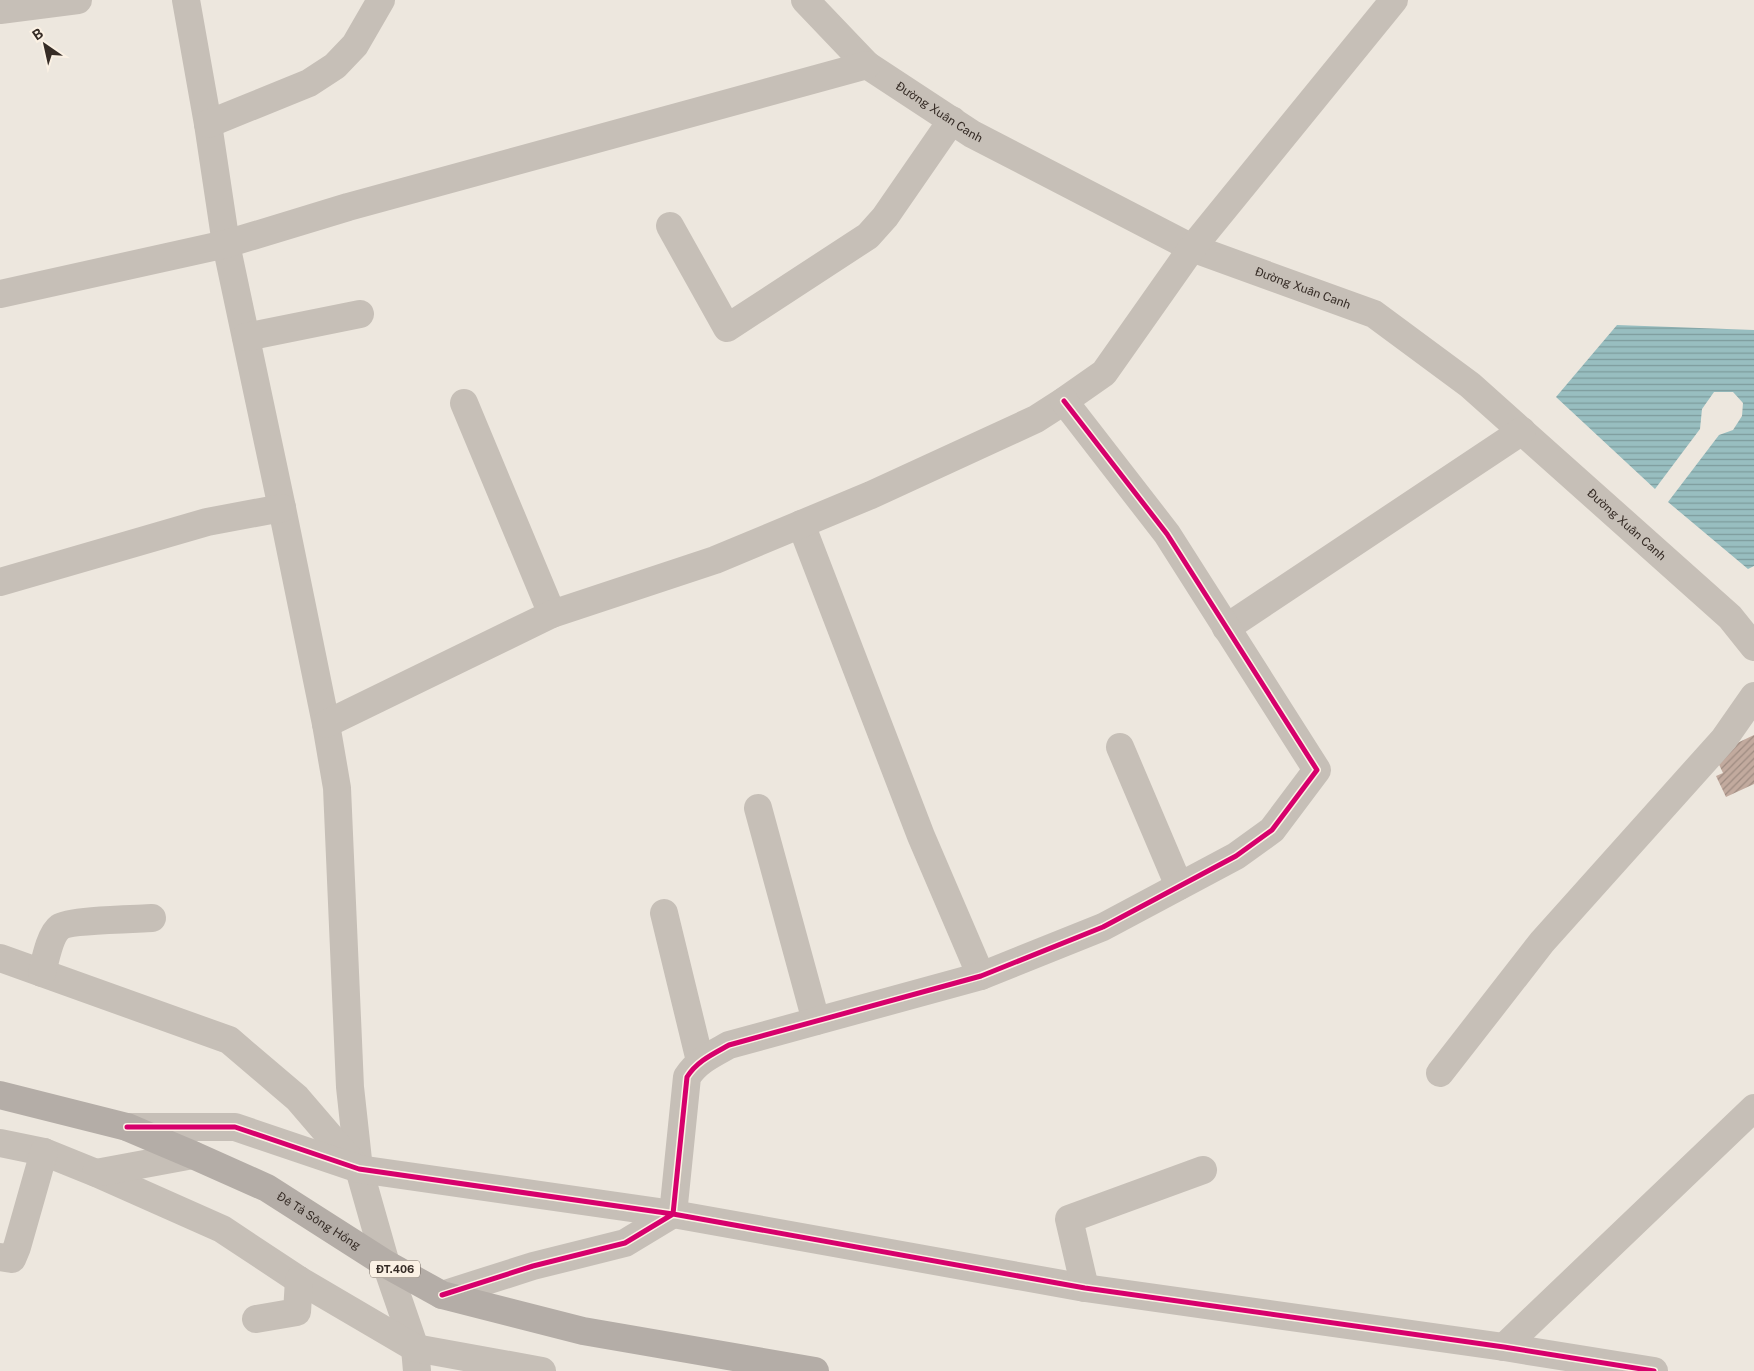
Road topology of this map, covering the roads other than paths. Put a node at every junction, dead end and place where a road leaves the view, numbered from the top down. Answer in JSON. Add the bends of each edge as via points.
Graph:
{"nodes":[{"id":1,"x":78,"y":0,"type":"edge"},
{"id":2,"x":186,"y":0,"type":"edge"},
{"id":3,"x":381,"y":0,"type":"edge"},
{"id":4,"x":805,"y":0,"type":"edge"},
{"id":5,"x":1394,"y":0,"type":"edge"},
{"id":6,"x":6,"y":6,"type":"edge"},
{"id":7,"x":867,"y":65,"type":"junction"},
{"id":8,"x":952,"y":120,"type":"junction"},
{"id":9,"x":208,"y":124,"type":"junction"},
{"id":10,"x":670,"y":226,"type":"dead end"},
{"id":11,"x":226,"y":244,"type":"junction"},
{"id":12,"x":1192,"y":248,"type":"junction"},
{"id":13,"x":0,"y":294,"type":"edge"},
{"id":14,"x":360,"y":314,"type":"dead end"},
{"id":15,"x":246,"y":337,"type":"junction"},
{"id":16,"x":1064,"y":401,"type":"junction"},
{"id":17,"x":464,"y":403,"type":"dead end"},
{"id":18,"x":1522,"y":432,"type":"junction"},
{"id":19,"x":282,"y":508,"type":"junction"},
{"id":20,"x":801,"y":524,"type":"junction"},
{"id":21,"x":0,"y":582,"type":"edge"},
{"id":22,"x":552,"y":614,"type":"junction"},
{"id":23,"x":1226,"y":628,"type":"junction"},
{"id":24,"x":1754,"y":647,"type":"edge"},
{"id":25,"x":1754,"y":696,"type":"edge"},
{"id":26,"x":326,"y":724,"type":"junction"},
{"id":27,"x":1120,"y":746,"type":"dead end"},
{"id":28,"x":758,"y":808,"type":"dead end"},
{"id":29,"x":1179,"y":886,"type":"junction"},
{"id":30,"x":664,"y":913,"type":"dead end"},
{"id":31,"x":152,"y":918,"type":"dead end"},
{"id":32,"x":0,"y":958,"type":"edge"},
{"id":33,"x":42,"y":973,"type":"junction"},
{"id":34,"x":980,"y":976,"type":"junction"},
{"id":35,"x":816,"y":1021,"type":"junction"},
{"id":36,"x":700,"y":1061,"type":"junction"},
{"id":37,"x":1440,"y":1074,"type":"dead end"},
{"id":38,"x":0,"y":1095,"type":"edge"},
{"id":39,"x":1754,"y":1108,"type":"edge"},
{"id":40,"x":127,"y":1127,"type":"junction"},
{"id":41,"x":0,"y":1143,"type":"edge"},
{"id":42,"x":44,"y":1152,"type":"junction"},
{"id":43,"x":193,"y":1155,"type":"junction"},
{"id":44,"x":359,"y":1169,"type":"junction"},
{"id":45,"x":1203,"y":1170,"type":"dead end"},
{"id":46,"x":96,"y":1172,"type":"junction"},
{"id":47,"x":673,"y":1214,"type":"junction"},
{"id":48,"x":0,"y":1257,"type":"edge"},
{"id":49,"x":386,"y":1264,"type":"junction"},
{"id":50,"x":299,"y":1280,"type":"junction"},
{"id":51,"x":1085,"y":1288,"type":"junction"},
{"id":52,"x":442,"y":1295,"type":"junction"},
{"id":53,"x":256,"y":1319,"type":"dead end"},
{"id":54,"x":1504,"y":1347,"type":"junction"},
{"id":55,"x":416,"y":1360,"type":"edge"},
{"id":56,"x":542,"y":1371,"type":"edge"},
{"id":57,"x":815,"y":1371,"type":"edge"},
{"id":58,"x":1654,"y":1371,"type":"edge"}],
"edges":[{"from":1,"to":6,"type":"street"},
{"from":2,"to":9,"type":"street"},
{"from":3,"to":9,"type":"street","via":[[355,45],[334,66],[309,82]]},
{"from":4,"to":7,"type":"street","name":"Đường Xuân Canh"},
{"from":5,"to":12,"type":"street"},
{"from":7,"to":8,"type":"street","name":"Đường Xuân Canh"},
{"from":7,"to":11,"type":"street","via":[[348,207]]},
{"from":8,"to":10,"type":"street","via":[[885,217],[868,236],[727,328]]},
{"from":8,"to":12,"type":"street","name":"Đường Xuân Canh","via":[[972,134]]},
{"from":9,"to":11,"type":"street"},
{"from":11,"to":13,"type":"street"},
{"from":11,"to":15,"type":"street"},
{"from":12,"to":16,"type":"street","via":[[1104,373]]},
{"from":12,"to":18,"type":"street","name":"Đường Xuân Canh","via":[[1374,314],[1470,384]]},
{"from":14,"to":15,"type":"street"},
{"from":15,"to":19,"type":"street"},
{"from":16,"to":20,"type":"street","via":[[1036,419]]},
{"from":16,"to":23,"type":"street","via":[[1167,534]]},
{"from":17,"to":22,"type":"street"},
{"from":18,"to":23,"type":"street"},
{"from":18,"to":24,"type":"street","name":"Đường Xuân Canh","via":[[1730,617]]},
{"from":19,"to":21,"type":"street","via":[[207,522]]},
{"from":19,"to":26,"type":"street"},
{"from":20,"to":22,"type":"street","via":[[715,560]]},
{"from":20,"to":34,"type":"street","via":[[921,836]]},
{"from":22,"to":26,"type":"street"},
{"from":23,"to":29,"type":"street","via":[[1317,770],[1272,830],[1236,856]]},
{"from":25,"to":37,"type":"street","via":[[1724,739],[1542,942]]},
{"from":26,"to":44,"type":"street","via":[[336,788],[350,1088]]},
{"from":27,"to":29,"type":"street"},
{"from":28,"to":35,"type":"street"},
{"from":29,"to":34,"type":"street","via":[[1103,927]]},
{"from":30,"to":36,"type":"street"},
{"from":31,"to":33,"type":"street","via":[[60,926],[53,936]]},
{"from":32,"to":33,"type":"street"},
{"from":33,"to":44,"type":"street","via":[[229,1040],[297,1098]]},
{"from":34,"to":35,"type":"street"},
{"from":35,"to":36,"type":"street","via":[[730,1045]]},
{"from":36,"to":47,"type":"street","via":[[687,1077]]},
{"from":38,"to":40,"type":"main road","name":"Đê Tả Sông Hồng","number":"ĐT.406"},
{"from":39,"to":54,"type":"street"},
{"from":40,"to":43,"type":"main road","name":"Đê Tả Sông Hồng","number":"ĐT.406"},
{"from":40,"to":44,"type":"street","via":[[235,1127]]},
{"from":41,"to":42,"type":"street"},
{"from":42,"to":46,"type":"street"},
{"from":42,"to":48,"type":"street","via":[[17,1248],[12,1259]]},
{"from":43,"to":46,"type":"street"},
{"from":43,"to":49,"type":"main road","name":"Đê Tả Sông Hồng","number":"ĐT.406","via":[[267,1188]]},
{"from":44,"to":47,"type":"street"},
{"from":44,"to":49,"type":"street"},
{"from":45,"to":51,"type":"street","via":[[1069,1219]]},
{"from":46,"to":50,"type":"street","via":[[222,1229]]},
{"from":47,"to":51,"type":"street"},
{"from":47,"to":52,"type":"street","via":[[624,1242],[532,1266]]},
{"from":49,"to":52,"type":"main road","name":"Đê Tả Sông Hồng","number":"ĐT.406"},
{"from":49,"to":55,"type":"street"},
{"from":50,"to":53,"type":"street","via":[[297,1312]]},
{"from":50,"to":55,"type":"street"},
{"from":51,"to":54,"type":"street"},
{"from":52,"to":57,"type":"main road","name":"Đê Tả Sông Hồng","number":"ĐT.406","via":[[584,1331]]},
{"from":54,"to":58,"type":"street"},
{"from":55,"to":56,"type":"street"}]}
